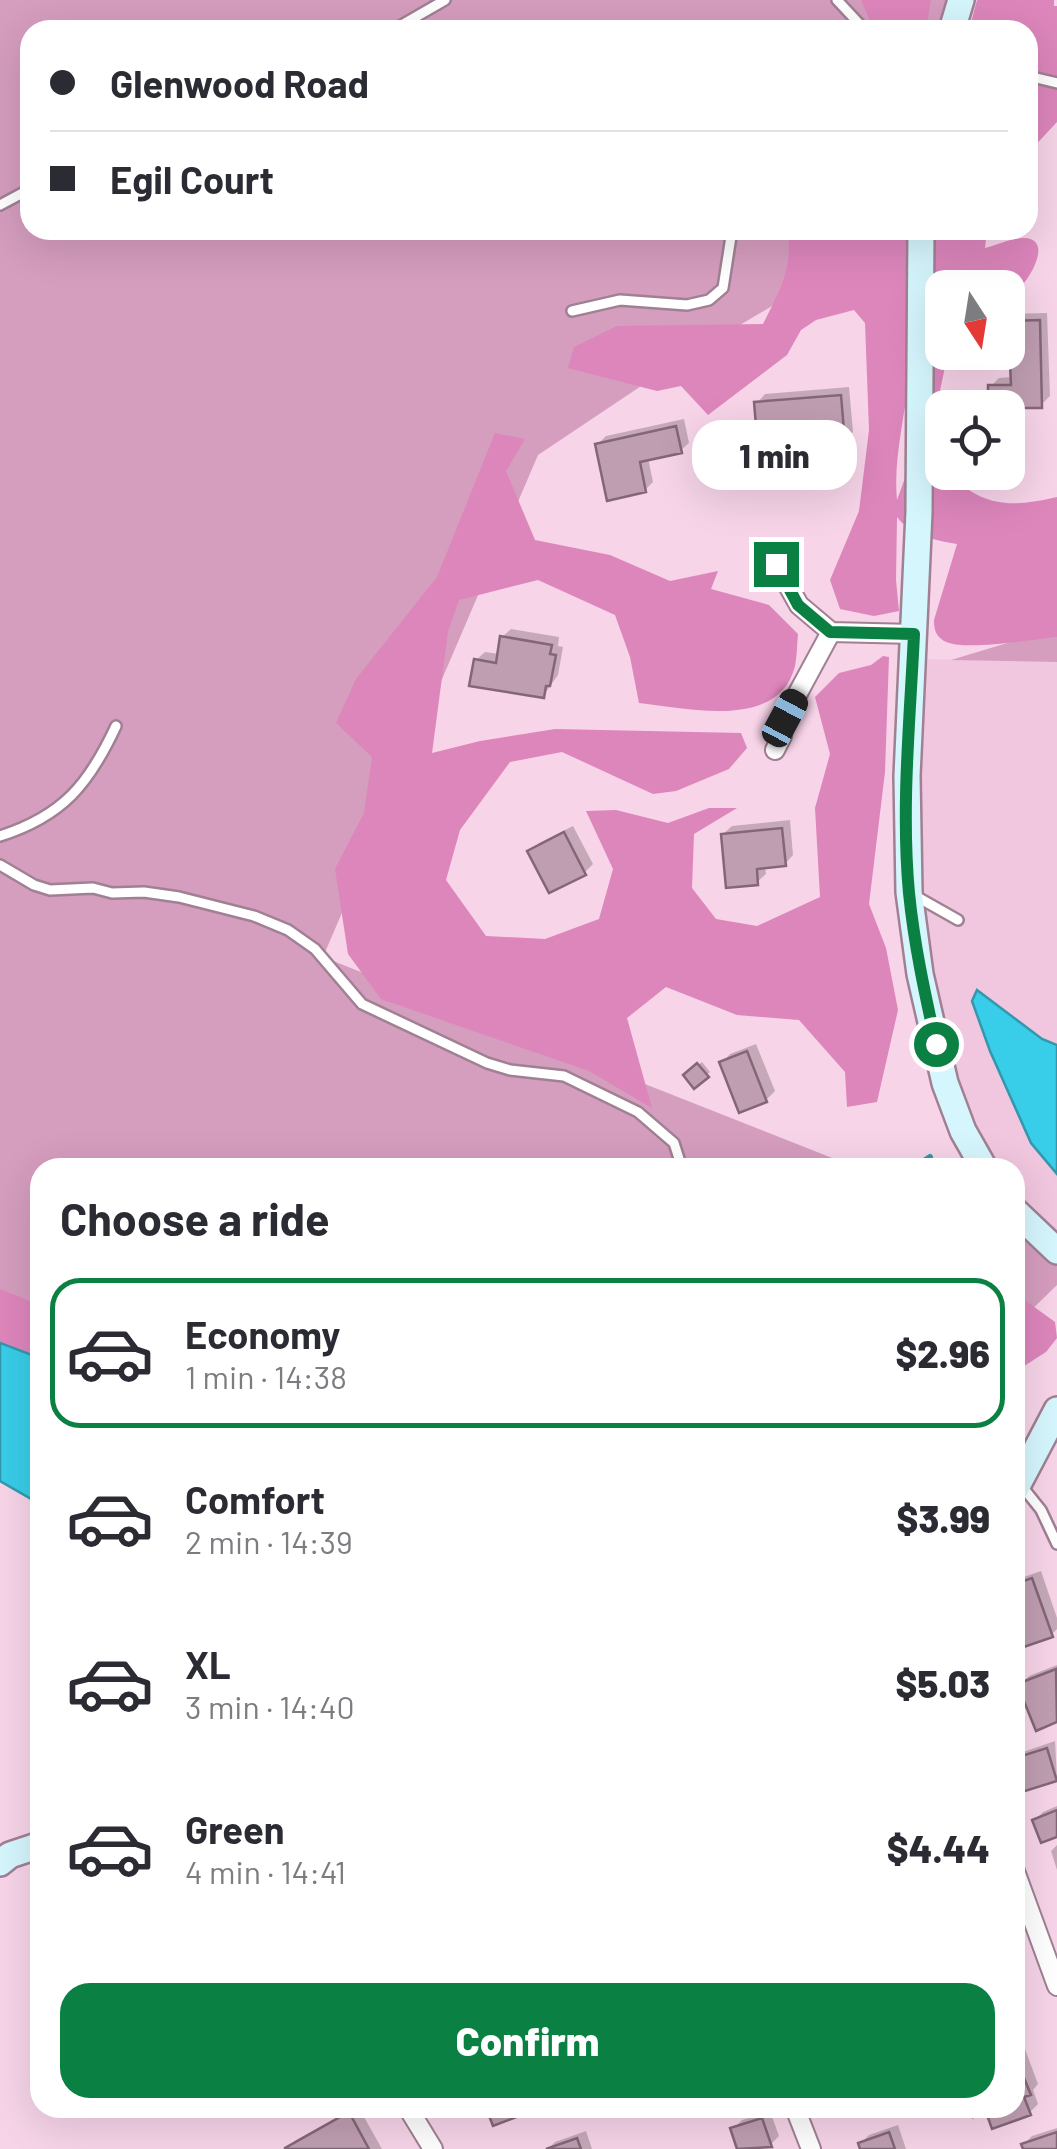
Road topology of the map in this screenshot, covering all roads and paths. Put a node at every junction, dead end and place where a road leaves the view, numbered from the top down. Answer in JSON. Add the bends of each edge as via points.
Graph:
{"nodes":[{"id":1,"x":444,"y":0,"type":"edge"},
{"id":2,"x":837,"y":0,"type":"edge"},
{"id":3,"x":409,"y":20,"type":"edge"},
{"id":4,"x":856,"y":20,"type":"edge"},
{"id":5,"x":730,"y":240,"type":"edge"},
{"id":6,"x":921,"y":240,"type":"edge"},
{"id":7,"x":572,"y":311,"type":"dead end"},
{"id":8,"x":776,"y":564,"type":"dead end"},
{"id":9,"x":830,"y":632,"type":"junction"},
{"id":10,"x":914,"y":634,"type":"junction"},
{"id":11,"x":116,"y":726,"type":"dead end"},
{"id":12,"x":776,"y":750,"type":"dead end"},
{"id":13,"x":0,"y":836,"type":"edge"},
{"id":14,"x":0,"y":865,"type":"edge"},
{"id":15,"x":909,"y":892,"type":"junction"},
{"id":16,"x":958,"y":920,"type":"dead end"},
{"id":17,"x":679,"y":1158,"type":"edge"},
{"id":18,"x":978,"y":1158,"type":"edge"},
{"id":19,"x":1025,"y":1220,"type":"edge"},
{"id":20,"x":1057,"y":1250,"type":"edge"},
{"id":21,"x":1057,"y":1410,"type":"edge"},
{"id":22,"x":1025,"y":1471,"type":"edge"},
{"id":23,"x":1025,"y":1494,"type":"edge"},
{"id":24,"x":1057,"y":1544,"type":"edge"},
{"id":25,"x":30,"y":1847,"type":"edge"},
{"id":26,"x":3,"y":1852,"type":"edge"},
{"id":27,"x":1025,"y":1898,"type":"edge"},
{"id":28,"x":1057,"y":1986,"type":"edge"},
{"id":29,"x":414,"y":2118,"type":"edge"},
{"id":30,"x":799,"y":2118,"type":"edge"},
{"id":31,"x":433,"y":2149,"type":"edge"},
{"id":32,"x":810,"y":2149,"type":"edge"}],
"edges":[{"from":1,"to":3,"type":"lane"},
{"from":2,"to":4,"type":"lane"},
{"from":5,"to":7,"type":"lane","via":[[723,288],[710,300],[620,300]]},
{"from":6,"to":10,"type":"main road"},
{"from":8,"to":9,"type":"street","via":[[798,605]]},
{"from":9,"to":10,"type":"street"},
{"from":9,"to":12,"type":"street","via":[[785,718]]},
{"from":10,"to":15,"type":"main road"},
{"from":11,"to":13,"type":"lane","via":[[90,778],[71,797]]},
{"from":14,"to":17,"type":"lane","via":[[50,890],[179,897],[288,930],[315,948],[362,1004],[486,1063],[564,1076],[638,1112],[674,1143]]},
{"from":15,"to":16,"type":"lane"},
{"from":15,"to":18,"type":"main road","via":[[945,1083]]},
{"from":19,"to":20,"type":"main road"},
{"from":21,"to":22,"type":"main road"},
{"from":23,"to":24,"type":"lane"},
{"from":25,"to":26,"type":"main road"},
{"from":27,"to":28,"type":"street"},
{"from":29,"to":31,"type":"street"},
{"from":30,"to":32,"type":"street"}]}
